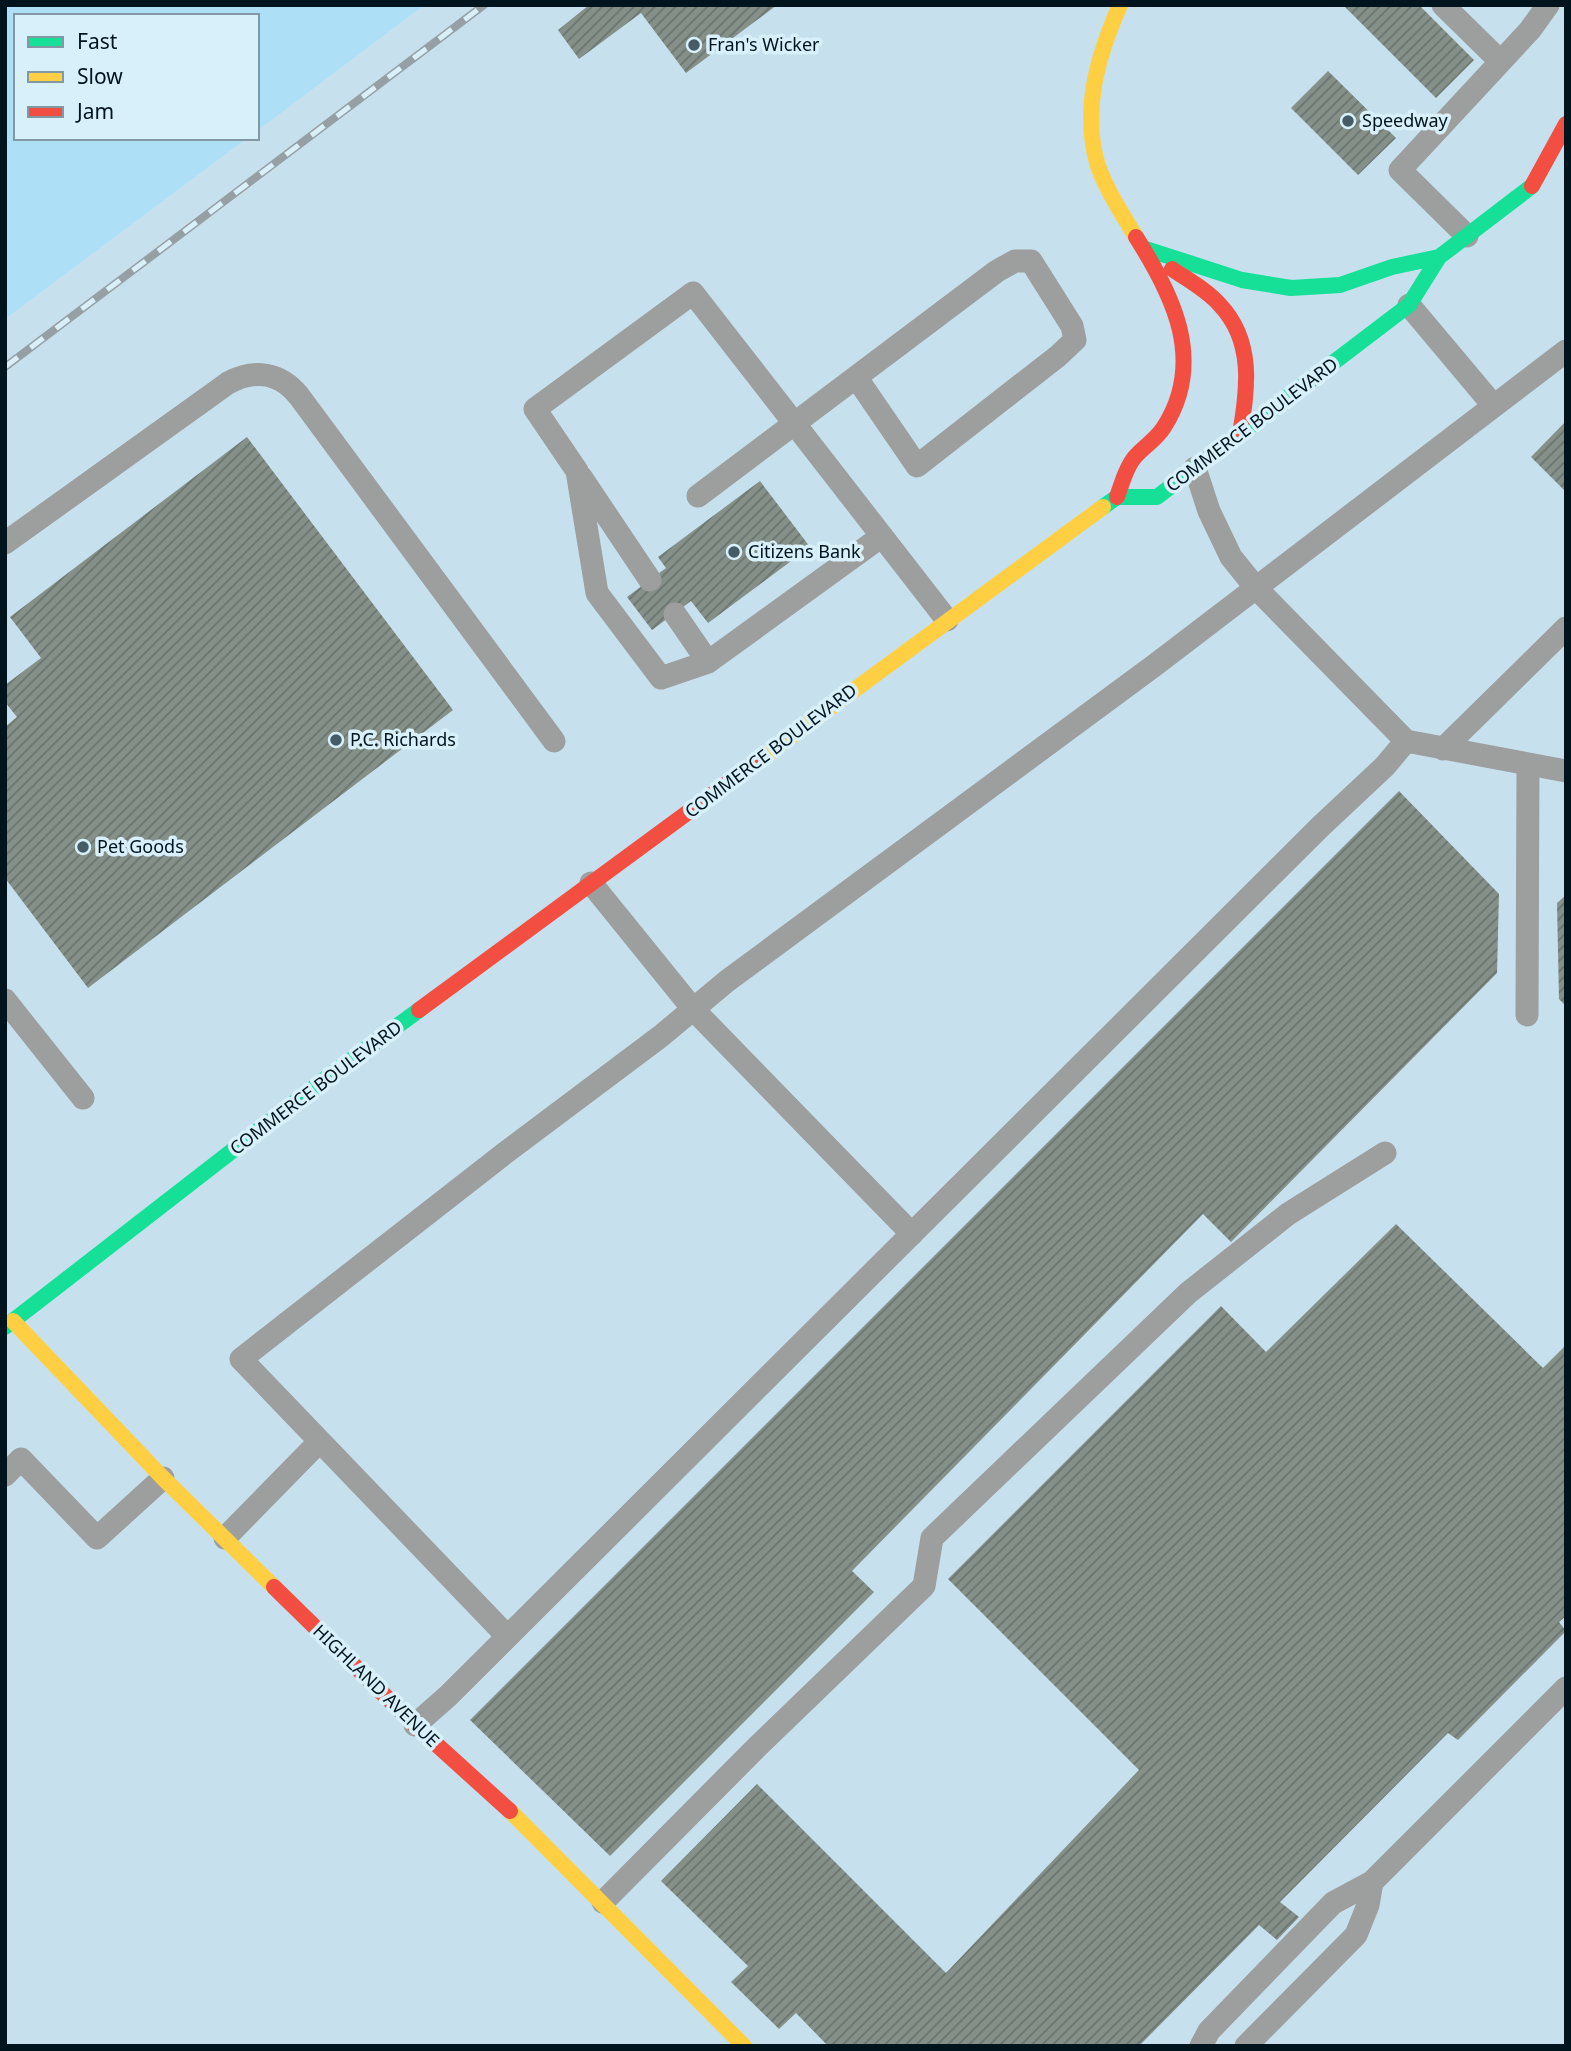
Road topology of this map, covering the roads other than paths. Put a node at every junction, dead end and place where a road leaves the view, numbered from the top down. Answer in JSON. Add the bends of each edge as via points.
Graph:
{"nodes":[{"id":1,"x":1120,"y":5,"type":"edge"},
{"id":2,"x":1443,"y":5,"type":"edge"},
{"id":3,"x":1548,"y":5,"type":"edge"},
{"id":4,"x":1500,"y":61,"type":"junction"},
{"id":5,"x":1566,"y":124,"type":"edge"},
{"id":6,"x":1554,"y":177,"type":"dead end"},
{"id":7,"x":1532,"y":186,"type":"junction"},
{"id":8,"x":1467,"y":236,"type":"junction"},
{"id":9,"x":1146,"y":249,"type":"junction"},
{"id":10,"x":1438,"y":257,"type":"junction"},
{"id":11,"x":1409,"y":305,"type":"junction"},
{"id":12,"x":1566,"y":351,"type":"edge"},
{"id":13,"x":856,"y":377,"type":"junction"},
{"id":14,"x":1493,"y":405,"type":"junction"},
{"id":15,"x":794,"y":423,"type":"junction"},
{"id":16,"x":1240,"y":434,"type":"junction"},
{"id":17,"x":1195,"y":468,"type":"junction"},
{"id":18,"x":577,"y":471,"type":"junction"},
{"id":19,"x":698,"y":496,"type":"dead end"},
{"id":20,"x":1117,"y":497,"type":"junction"},
{"id":21,"x":882,"y":536,"type":"junction"},
{"id":22,"x":5,"y":543,"type":"edge"},
{"id":23,"x":650,"y":580,"type":"dead end"},
{"id":24,"x":1256,"y":588,"type":"junction"},
{"id":25,"x":675,"y":614,"type":"dead end"},
{"id":26,"x":947,"y":620,"type":"junction"},
{"id":27,"x":1566,"y":628,"type":"edge"},
{"id":28,"x":708,"y":662,"type":"junction"},
{"id":29,"x":554,"y":741,"type":"dead end"},
{"id":30,"x":1406,"y":741,"type":"junction"},
{"id":31,"x":1443,"y":749,"type":"junction"},
{"id":32,"x":1528,"y":765,"type":"junction"},
{"id":33,"x":1566,"y":771,"type":"edge"},
{"id":34,"x":591,"y":883,"type":"junction"},
{"id":35,"x":5,"y":1000,"type":"edge"},
{"id":36,"x":693,"y":1009,"type":"junction"},
{"id":37,"x":1527,"y":1014,"type":"dead end"},
{"id":38,"x":83,"y":1098,"type":"dead end"},
{"id":39,"x":1385,"y":1153,"type":"dead end"},
{"id":40,"x":912,"y":1234,"type":"junction"},
{"id":41,"x":9,"y":1324,"type":"edge"},
{"id":42,"x":319,"y":1441,"type":"junction"},
{"id":43,"x":5,"y":1475,"type":"edge"},
{"id":44,"x":163,"y":1478,"type":"junction"},
{"id":45,"x":225,"y":1538,"type":"junction"},
{"id":46,"x":507,"y":1636,"type":"junction"},
{"id":47,"x":1566,"y":1688,"type":"edge"},
{"id":48,"x":415,"y":1725,"type":"junction"},
{"id":49,"x":1372,"y":1882,"type":"junction"},
{"id":50,"x":603,"y":1902,"type":"junction"},
{"id":51,"x":744,"y":2046,"type":"edge"},
{"id":52,"x":1201,"y":2046,"type":"edge"},
{"id":53,"x":1246,"y":2046,"type":"edge"}],
"edges":[{"from":1,"to":9,"type":"main road","via":[[1094,72],[1090,115],[1100,172]]},
{"from":2,"to":4,"type":"lane"},
{"from":3,"to":4,"type":"lane"},
{"from":4,"to":8,"type":"lane","via":[[1400,170]]},
{"from":5,"to":7,"type":"main road"},
{"from":6,"to":7,"type":"main road"},
{"from":7,"to":8,"type":"main road","name":"COMMERCE BOULEVARD"},
{"from":8,"to":10,"type":"main road","name":"COMMERCE BOULEVARD"},
{"from":9,"to":10,"type":"main road","via":[[1227,276],[1298,289],[1340,285]]},
{"from":9,"to":16,"type":"main road","via":[[1221,304],[1236,326],[1247,358]]},
{"from":9,"to":20,"type":"main road","via":[[1178,311],[1182,378],[1174,408],[1156,439],[1133,459]]},
{"from":10,"to":11,"type":"main road","name":"COMMERCE BOULEVARD"},
{"from":11,"to":14,"type":"lane"},
{"from":11,"to":16,"type":"main road","name":"COMMERCE BOULEVARD"},
{"from":12,"to":14,"type":"lane"},
{"from":13,"to":13,"type":"lane","via":[[1015,261],[1031,261],[1072,326],[1075,340],[917,466]]},
{"from":13,"to":15,"type":"lane"},
{"from":14,"to":24,"type":"lane"},
{"from":15,"to":18,"type":"lane","via":[[693,293],[535,409]]},
{"from":15,"to":19,"type":"lane"},
{"from":15,"to":21,"type":"lane"},
{"from":16,"to":17,"type":"main road","name":"COMMERCE BOULEVARD"},
{"from":17,"to":20,"type":"main road","name":"COMMERCE BOULEVARD","via":[[1157,497]]},
{"from":17,"to":24,"type":"lane","via":[[1231,557]]},
{"from":18,"to":23,"type":"lane"},
{"from":18,"to":28,"type":"lane","via":[[597,593],[661,678]]},
{"from":20,"to":26,"type":"main road","name":"COMMERCE BOULEVARD"},
{"from":21,"to":26,"type":"lane"},
{"from":21,"to":28,"type":"lane"},
{"from":22,"to":29,"type":"lane","via":[[228,383],[252,374],[280,379],[299,396]]},
{"from":24,"to":30,"type":"lane"},
{"from":24,"to":36,"type":"lane"},
{"from":25,"to":28,"type":"lane"},
{"from":26,"to":34,"type":"main road","name":"COMMERCE BOULEVARD"},
{"from":27,"to":31,"type":"lane"},
{"from":30,"to":31,"type":"lane"},
{"from":30,"to":40,"type":"lane"},
{"from":31,"to":32,"type":"lane"},
{"from":32,"to":33,"type":"lane"},
{"from":32,"to":37,"type":"lane"},
{"from":34,"to":36,"type":"lane"},
{"from":34,"to":41,"type":"main road","name":"COMMERCE BOULEVARD","via":[[325,1079]]},
{"from":35,"to":38,"type":"lane"},
{"from":36,"to":40,"type":"lane"},
{"from":36,"to":42,"type":"lane","via":[[241,1359]]},
{"from":39,"to":50,"type":"lane","via":[[1288,1214],[1188,1293],[932,1538],[924,1586]]},
{"from":40,"to":46,"type":"lane"},
{"from":41,"to":44,"type":"main road","name":"HIGHLAND AVENUE"},
{"from":42,"to":45,"type":"lane"},
{"from":42,"to":46,"type":"lane"},
{"from":43,"to":44,"type":"lane","via":[[21,1459],[97,1538]]},
{"from":44,"to":45,"type":"main road","name":"HIGHLAND AVENUE"},
{"from":45,"to":48,"type":"main road","name":"HIGHLAND AVENUE"},
{"from":46,"to":48,"type":"lane"},
{"from":47,"to":49,"type":"lane"},
{"from":48,"to":50,"type":"main road","name":"HIGHLAND AVENUE"},
{"from":49,"to":52,"type":"lane","via":[[1333,1903],[1209,2031]]},
{"from":49,"to":53,"type":"lane","via":[[1356,1935]]},
{"from":50,"to":51,"type":"main road","name":"HIGHLAND AVENUE"}]}
